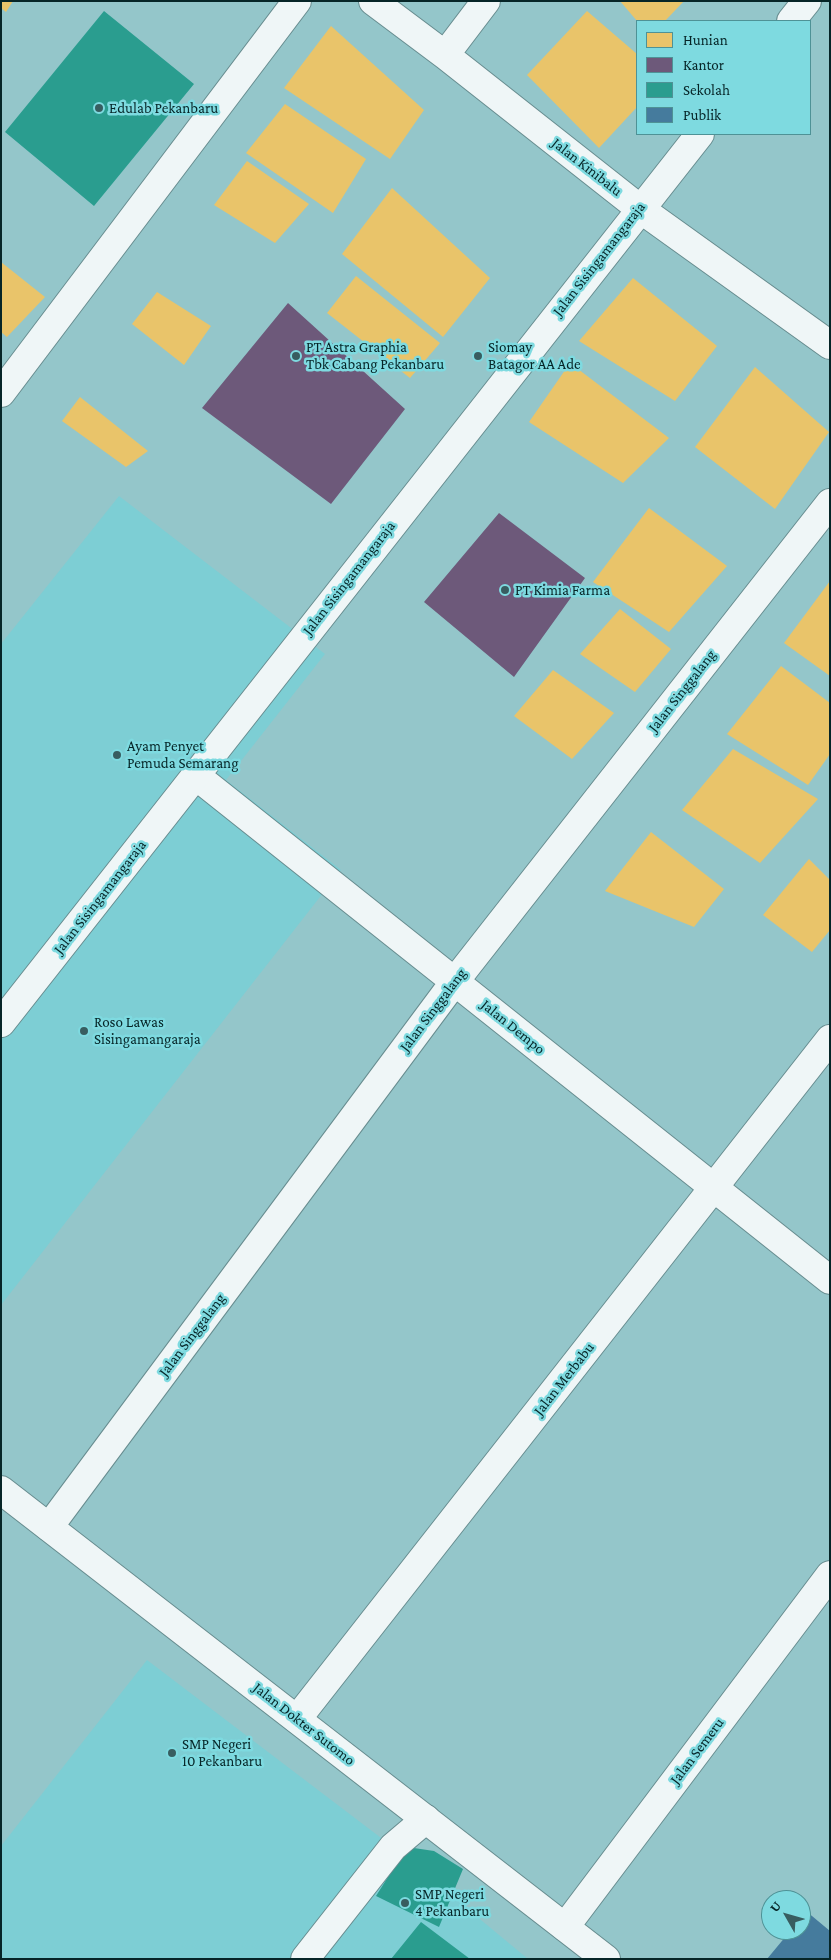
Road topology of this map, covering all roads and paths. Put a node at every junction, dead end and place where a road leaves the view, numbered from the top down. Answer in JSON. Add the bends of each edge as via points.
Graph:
{"nodes":[{"id":1,"x":297,"y":1,"type":"edge"},
{"id":2,"x":373,"y":1,"type":"edge"},
{"id":3,"x":486,"y":1,"type":"edge"},
{"id":4,"x":807,"y":1,"type":"edge"},
{"id":5,"x":792,"y":20,"type":"edge"},
{"id":6,"x":445,"y":55,"type":"junction"},
{"id":7,"x":699,"y":135,"type":"edge"},
{"id":8,"x":639,"y":208,"type":"junction"},
{"id":9,"x":830,"y":345,"type":"edge"},
{"id":10,"x":1,"y":393,"type":"edge"},
{"id":11,"x":830,"y":503,"type":"edge"},
{"id":12,"x":195,"y":775,"type":"junction"},
{"id":13,"x":455,"y":981,"type":"junction"},
{"id":14,"x":1,"y":1023,"type":"edge"},
{"id":15,"x":830,"y":1039,"type":"edge"},
{"id":16,"x":714,"y":1188,"type":"junction"},
{"id":17,"x":830,"y":1280,"type":"edge"},
{"id":18,"x":1,"y":1490,"type":"edge"},
{"id":19,"x":49,"y":1527,"type":"junction"},
{"id":20,"x":830,"y":1575,"type":"edge"},
{"id":21,"x":297,"y":1719,"type":"junction"},
{"id":22,"x":426,"y":1819,"type":"junction"},
{"id":23,"x":565,"y":1926,"type":"junction"},
{"id":24,"x":305,"y":1959,"type":"edge"},
{"id":25,"x":606,"y":1959,"type":"edge"}],
"edges":[{"from":1,"to":10,"type":"street"},
{"from":2,"to":6,"type":"street","name":"Jalan Kinibalu"},
{"from":3,"to":6,"type":"street"},
{"from":4,"to":5,"type":"street"},
{"from":6,"to":8,"type":"street","name":"Jalan Kinibalu"},
{"from":7,"to":8,"type":"street","name":"Jalan Sisingamangaraja"},
{"from":8,"to":9,"type":"street","name":"Jalan Kinibalu"},
{"from":8,"to":12,"type":"street","name":"Jalan Sisingamangaraja"},
{"from":11,"to":13,"type":"street","name":"Jalan Singgalang"},
{"from":12,"to":13,"type":"street","name":"Jalan Dempo"},
{"from":12,"to":14,"type":"street","name":"Jalan Sisingamangaraja"},
{"from":13,"to":16,"type":"street","name":"Jalan Dempo"},
{"from":13,"to":19,"type":"street","name":"Jalan Singgalang"},
{"from":15,"to":16,"type":"street","name":"Jalan Merbabu"},
{"from":16,"to":17,"type":"street","name":"Jalan Dempo"},
{"from":16,"to":21,"type":"street","name":"Jalan Merbabu"},
{"from":18,"to":19,"type":"street","name":"Jalan Dokter Sutomo"},
{"from":19,"to":21,"type":"street","name":"Jalan Dokter Sutomo"},
{"from":20,"to":23,"type":"street","name":"Jalan Semeru"},
{"from":21,"to":22,"type":"street","name":"Jalan Dokter Sutomo"},
{"from":22,"to":23,"type":"street","name":"Jalan Dokter Sutomo"},
{"from":22,"to":24,"type":"street","via":[[393,1847]]},
{"from":23,"to":25,"type":"street","name":"Jalan Dokter Sutomo"}]}
